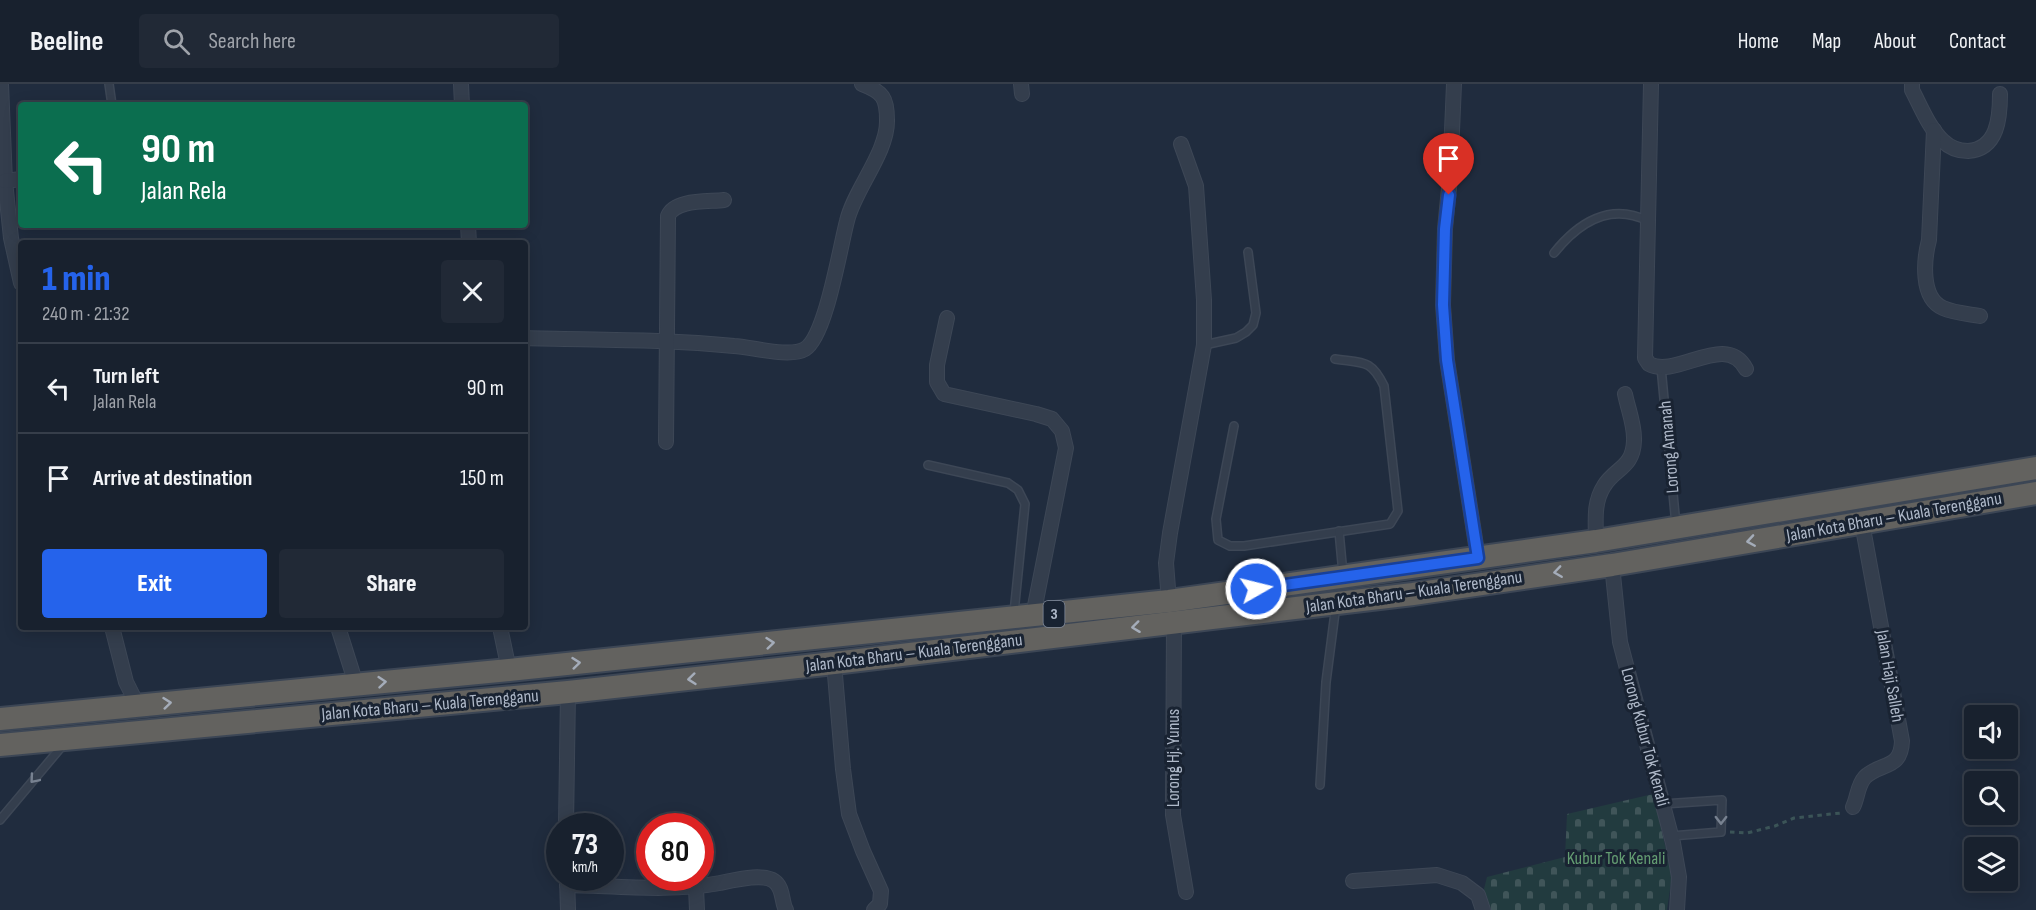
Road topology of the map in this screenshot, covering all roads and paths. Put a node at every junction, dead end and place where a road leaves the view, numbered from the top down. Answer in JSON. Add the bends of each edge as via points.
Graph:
{"nodes":[{"id":1,"x":1,"y":84,"type":"edge"},
{"id":2,"x":109,"y":84,"type":"edge"},
{"id":3,"x":461,"y":84,"type":"edge"},
{"id":4,"x":862,"y":84,"type":"edge"},
{"id":5,"x":1454,"y":84,"type":"edge"},
{"id":6,"x":1651,"y":84,"type":"edge"},
{"id":7,"x":1912,"y":84,"type":"edge"},
{"id":8,"x":2000,"y":93,"type":"dead end"},
{"id":9,"x":112,"y":102,"type":"edge"},
{"id":10,"x":462,"y":102,"type":"edge"},
{"id":11,"x":1,"y":107,"type":"edge"},
{"id":12,"x":1934,"y":130,"type":"junction"},
{"id":13,"x":1181,"y":144,"type":"dead end"},
{"id":14,"x":18,"y":179,"type":"edge"},
{"id":15,"x":4,"y":181,"type":"junction"},
{"id":16,"x":724,"y":200,"type":"dead end"},
{"id":17,"x":1648,"y":221,"type":"junction"},
{"id":18,"x":5,"y":237,"type":"edge"},
{"id":19,"x":1248,"y":252,"type":"dead end"},
{"id":20,"x":1554,"y":253,"type":"dead end"},
{"id":21,"x":18,"y":274,"type":"edge"},
{"id":22,"x":1980,"y":316,"type":"dead end"},
{"id":23,"x":947,"y":318,"type":"dead end"},
{"id":24,"x":528,"y":339,"type":"edge"},
{"id":25,"x":666,"y":342,"type":"junction"},
{"id":26,"x":1204,"y":345,"type":"junction"},
{"id":27,"x":1335,"y":359,"type":"dead end"},
{"id":28,"x":1661,"y":367,"type":"junction"},
{"id":29,"x":1746,"y":369,"type":"dead end"},
{"id":30,"x":1625,"y":394,"type":"dead end"},
{"id":31,"x":1234,"y":426,"type":"dead end"},
{"id":32,"x":666,"y":442,"type":"dead end"},
{"id":33,"x":928,"y":465,"type":"dead end"},
{"id":34,"x":2036,"y":468,"type":"edge"},
{"id":35,"x":2036,"y":493,"type":"edge"},
{"id":36,"x":1862,"y":523,"type":"junction"},
{"id":37,"x":1676,"y":528,"type":"junction"},
{"id":38,"x":1339,"y":531,"type":"junction"},
{"id":39,"x":1596,"y":541,"type":"junction"},
{"id":40,"x":1478,"y":558,"type":"junction"},
{"id":41,"x":1612,"y":565,"type":"junction"},
{"id":42,"x":1343,"y":577,"type":"junction"},
{"id":43,"x":1336,"y":603,"type":"junction"},
{"id":44,"x":1171,"y":612,"type":"junction"},
{"id":45,"x":1024,"y":617,"type":"junction"},
{"id":46,"x":113,"y":630,"type":"edge"},
{"id":47,"x":339,"y":630,"type":"edge"},
{"id":48,"x":501,"y":630,"type":"edge"},
{"id":49,"x":834,"y":663,"type":"junction"},
{"id":50,"x":509,"y":670,"type":"junction"},
{"id":51,"x":356,"y":684,"type":"junction"},
{"id":52,"x":568,"y":692,"type":"junction"},
{"id":53,"x":138,"y":706,"type":"junction"},
{"id":54,"x":67,"y":713,"type":"junction"},
{"id":55,"x":0,"y":719,"type":"edge"},
{"id":56,"x":68,"y":739,"type":"junction"},
{"id":57,"x":0,"y":745,"type":"edge"},
{"id":58,"x":1320,"y":785,"type":"dead end"},
{"id":59,"x":1663,"y":804,"type":"junction"},
{"id":60,"x":1853,"y":807,"type":"joint"},
{"id":61,"x":566,"y":813,"type":"edge"},
{"id":62,"x":0,"y":819,"type":"edge"},
{"id":63,"x":1722,"y":832,"type":"junction"},
{"id":64,"x":1671,"y":836,"type":"junction"},
{"id":65,"x":1353,"y":881,"type":"dead end"},
{"id":66,"x":714,"y":884,"type":"edge"},
{"id":67,"x":567,"y":891,"type":"edge"},
{"id":68,"x":696,"y":891,"type":"edge"},
{"id":69,"x":1186,"y":892,"type":"dead end"},
{"id":70,"x":568,"y":910,"type":"edge"},
{"id":71,"x":697,"y":910,"type":"edge"},
{"id":72,"x":786,"y":910,"type":"edge"},
{"id":73,"x":874,"y":910,"type":"edge"},
{"id":74,"x":1483,"y":910,"type":"edge"},
{"id":75,"x":1677,"y":910,"type":"edge"}],
"edges":[{"from":1,"to":11,"type":"street"},
{"from":2,"to":9,"type":"lane"},
{"from":3,"to":10,"type":"street"},
{"from":4,"to":25,"type":"street","via":[[878,90],[886,104],[887,123],[848,217],[818,334],[806,349],[789,352]]},
{"from":5,"to":40,"type":"street","via":[[1443,305],[1447,360]]},
{"from":6,"to":17,"type":"street"},
{"from":7,"to":12,"type":"street"},
{"from":8,"to":12,"type":"street","via":[[1997,127],[1984,147],[1954,149]]},
{"from":11,"to":15,"type":"street"},
{"from":12,"to":22,"type":"street","via":[[1925,280],[1942,308]]},
{"from":13,"to":26,"type":"street","name":"Lorong Hj. Yunus","via":[[1196,186]]},
{"from":14,"to":15,"type":"street"},
{"from":15,"to":18,"type":"street"},
{"from":16,"to":25,"type":"street","via":[[681,204],[668,216]]},
{"from":17,"to":20,"type":"lane","via":[[1621,213],[1591,220]]},
{"from":17,"to":28,"type":"street","via":[[1644,352],[1649,364]]},
{"from":18,"to":21,"type":"street"},
{"from":19,"to":26,"type":"lane","via":[[1256,313],[1253,325],[1236,338]]},
{"from":23,"to":45,"type":"street","via":[[937,365],[937,382],[944,394],[1052,419],[1062,431],[1066,448]]},
{"from":24,"to":25,"type":"street"},
{"from":25,"to":32,"type":"street"},
{"from":26,"to":44,"type":"street","name":"Lorong Hj. Yunus","via":[[1166,563]]},
{"from":27,"to":38,"type":"lane","via":[[1376,369],[1384,386],[1398,511],[1390,524]]},
{"from":28,"to":29,"type":"street","via":[[1723,354],[1742,361]]},
{"from":28,"to":37,"type":"lane","name":"Lorong Amanah"},
{"from":30,"to":39,"type":"street","via":[[1634,442],[1631,457],[1605,483],[1598,497]]},
{"from":31,"to":38,"type":"lane","via":[[1216,519],[1218,540],[1230,546],[1244,546]]},
{"from":33,"to":45,"type":"lane","via":[[1008,483],[1018,490],[1025,504]]},
{"from":34,"to":37,"type":"highway","name":"Jalan Kota Bharu – Kuala Terengganu","number":"3"},
{"from":35,"to":36,"type":"highway","name":"Jalan Kota Bharu – Kuala Terengganu","number":"3"},
{"from":36,"to":41,"type":"highway","name":"Jalan Kota Bharu – Kuala Terengganu","number":"3","one_way":true},
{"from":36,"to":60,"type":"street","name":"Jalan Haji Salleh","via":[[1902,753],[1895,762],[1866,776]]},
{"from":37,"to":39,"type":"highway","name":"Jalan Kota Bharu – Kuala Terengganu","number":"3"},
{"from":38,"to":42,"type":"lane"},
{"from":39,"to":40,"type":"highway","name":"Jalan Kota Bharu – Kuala Terengganu","number":"3"},
{"from":40,"to":42,"type":"highway","name":"Jalan Kota Bharu – Kuala Terengganu","number":"3"},
{"from":41,"to":43,"type":"highway","name":"Jalan Kota Bharu – Kuala Terengganu","number":"3","one_way":true},
{"from":41,"to":59,"type":"street","name":"Lorong Kubur Tok Kenali","via":[[1620,642]]},
{"from":42,"to":44,"type":"highway","name":"Jalan Kota Bharu – Kuala Terengganu","number":"3"},
{"from":43,"to":44,"type":"highway","name":"Jalan Kota Bharu – Kuala Terengganu","number":"3"},
{"from":43,"to":58,"type":"lane","via":[[1326,682]]},
{"from":44,"to":45,"type":"highway","name":"Jalan Kota Bharu – Kuala Terengganu","number":"3"},
{"from":44,"to":49,"type":"highway","name":"Jalan Kota Bharu – Kuala Terengganu","number":"3","one_way":true},
{"from":44,"to":69,"type":"street","name":"Lorong Hj. Yunus","via":[[1173,815]]},
{"from":50,"to":45,"type":"highway","name":"Jalan Kota Bharu – Kuala Terengganu","number":"3","one_way":true},
{"from":46,"to":53,"type":"street","via":[[126,682]]},
{"from":47,"to":51,"type":"street"},
{"from":48,"to":50,"type":"street"},
{"from":49,"to":52,"type":"highway","name":"Jalan Kota Bharu – Kuala Terengganu","number":"3","one_way":true},
{"from":49,"to":73,"type":"street","via":[[849,813],[881,891],[880,904]]},
{"from":51,"to":50,"type":"highway","name":"Jalan Kota Bharu – Kuala Terengganu","number":"3","one_way":true},
{"from":53,"to":51,"type":"highway","name":"Jalan Kota Bharu – Kuala Terengganu","number":"3","one_way":true},
{"from":52,"to":56,"type":"highway","name":"Jalan Kota Bharu – Kuala Terengganu","number":"3"},
{"from":52,"to":61,"type":"street"},
{"from":53,"to":54,"type":"highway","name":"Jalan Kota Bharu – Kuala Terengganu","number":"3"},
{"from":54,"to":55,"type":"highway","name":"Jalan Kota Bharu – Kuala Terengganu","number":"3"},
{"from":54,"to":56,"type":"street"},
{"from":56,"to":57,"type":"highway","name":"Jalan Kota Bharu – Kuala Terengganu","number":"3"},
{"from":56,"to":62,"type":"lane","one_way":true},
{"from":59,"to":63,"type":"lane","one_way":true,"via":[[1722,800]]},
{"from":59,"to":64,"type":"street","name":"Lorong Kubur Tok Kenali"},
{"from":60,"to":63,"type":"path","via":[[1835,814],[1794,818],[1747,833]]},
{"from":63,"to":64,"type":"lane"},
{"from":64,"to":75,"type":"street","name":"Lorong Kubur Tok Kenali","via":[[1678,877]]},
{"from":65,"to":74,"type":"street","via":[[1437,875],[1462,883],[1478,895]]},
{"from":66,"to":72,"type":"street","via":[[746,878],[774,880],[781,888]]},
{"from":67,"to":70,"type":"street"},
{"from":68,"to":71,"type":"street"}]}
